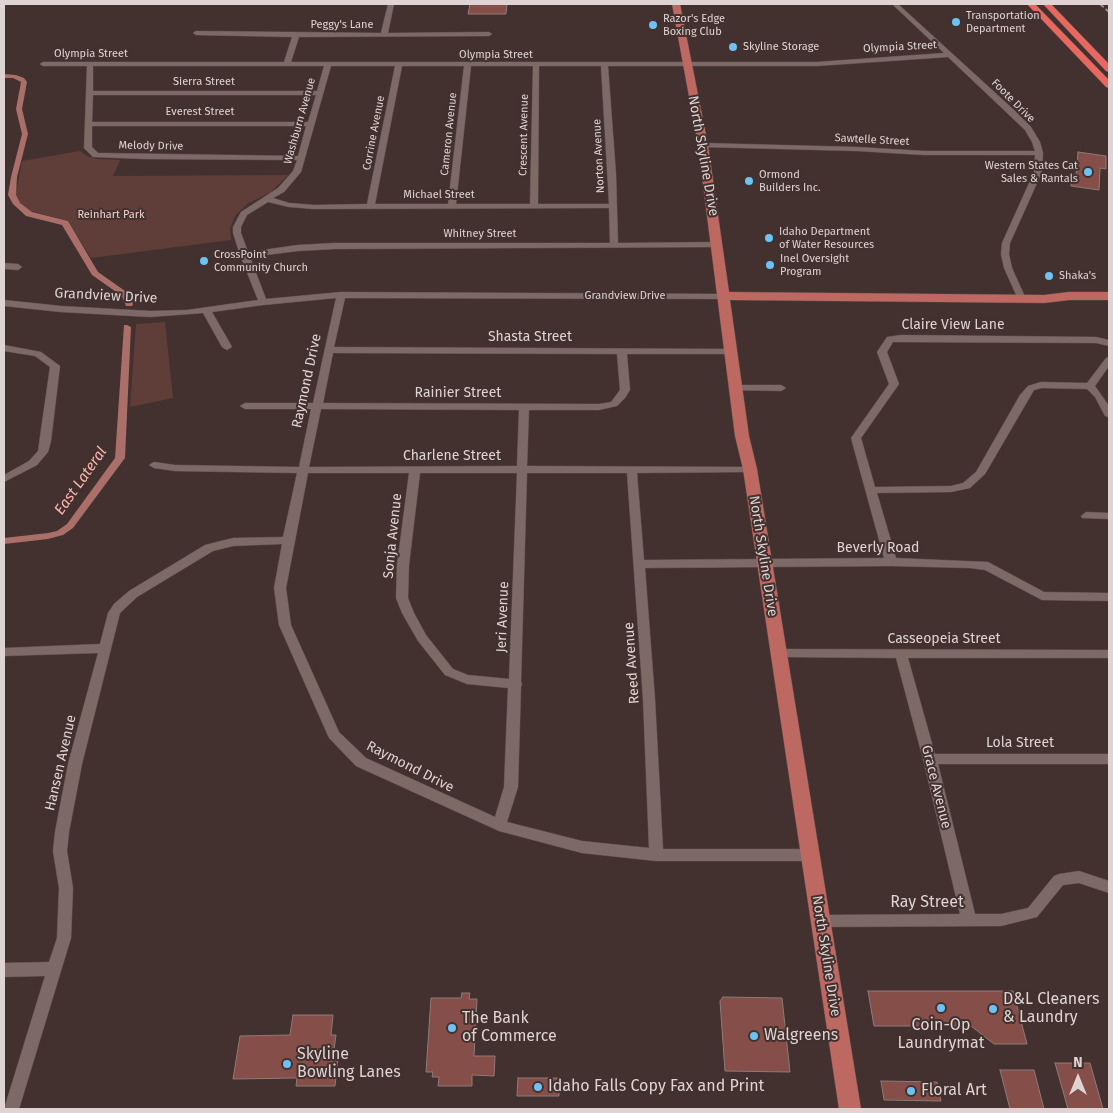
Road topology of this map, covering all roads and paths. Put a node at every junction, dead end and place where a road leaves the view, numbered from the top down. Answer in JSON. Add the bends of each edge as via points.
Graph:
{"nodes":[{"id":1,"x":391,"y":4,"type":"edge"},
{"id":2,"x":676,"y":4,"type":"edge"},
{"id":3,"x":895,"y":4,"type":"edge"},
{"id":4,"x":1031,"y":4,"type":"edge"},
{"id":5,"x":1047,"y":4,"type":"edge"},
{"id":6,"x":196,"y":33,"type":"dead end"},
{"id":7,"x":489,"y":34,"type":"dead end"},
{"id":8,"x":296,"y":35,"type":"junction"},
{"id":9,"x":384,"y":35,"type":"junction"},
{"id":10,"x":948,"y":55,"type":"junction"},
{"id":11,"x":43,"y":64,"type":"dead end"},
{"id":12,"x":90,"y":64,"type":"junction"},
{"id":13,"x":287,"y":64,"type":"junction"},
{"id":14,"x":328,"y":64,"type":"junction"},
{"id":15,"x":399,"y":64,"type":"junction"},
{"id":16,"x":468,"y":64,"type":"junction"},
{"id":17,"x":688,"y":64,"type":"junction"},
{"id":18,"x":536,"y":65,"type":"junction"},
{"id":19,"x":604,"y":65,"type":"junction"},
{"id":20,"x":1109,"y":69,"type":"edge"},
{"id":21,"x":1109,"y":85,"type":"edge"},
{"id":22,"x":89,"y":93,"type":"junction"},
{"id":23,"x":320,"y":93,"type":"junction"},
{"id":24,"x":90,"y":124,"type":"junction"},
{"id":25,"x":310,"y":124,"type":"junction"},
{"id":26,"x":703,"y":145,"type":"junction"},
{"id":27,"x":1040,"y":153,"type":"junction"},
{"id":28,"x":301,"y":158,"type":"junction"},
{"id":29,"x":266,"y":199,"type":"junction"},
{"id":30,"x":534,"y":205,"type":"junction"},
{"id":31,"x":371,"y":206,"type":"junction"},
{"id":32,"x":452,"y":206,"type":"junction"},
{"id":33,"x":612,"y":206,"type":"junction"},
{"id":34,"x":614,"y":245,"type":"junction"},
{"id":35,"x":717,"y":245,"type":"junction"},
{"id":36,"x":244,"y":255,"type":"junction"},
{"id":37,"x":4,"y":266,"type":"edge"},
{"id":38,"x":18,"y":268,"type":"dead end"},
{"id":39,"x":341,"y":295,"type":"junction"},
{"id":40,"x":723,"y":296,"type":"junction"},
{"id":41,"x":1109,"y":296,"type":"edge"},
{"id":42,"x":1022,"y":299,"type":"junction"},
{"id":43,"x":1044,"y":299,"type":"junction"},
{"id":44,"x":263,"y":302,"type":"junction"},
{"id":45,"x":4,"y":303,"type":"edge"},
{"id":46,"x":1109,"y":303,"type":"edge"},
{"id":47,"x":206,"y":310,"type":"junction"},
{"id":48,"x":1109,"y":343,"type":"edge"},
{"id":49,"x":227,"y":347,"type":"dead end"},
{"id":50,"x":4,"y":348,"type":"edge"},
{"id":51,"x":330,"y":350,"type":"junction"},
{"id":52,"x":622,"y":351,"type":"junction"},
{"id":53,"x":730,"y":351,"type":"junction"},
{"id":54,"x":1109,"y":360,"type":"edge"},
{"id":55,"x":1090,"y":386,"type":"junction"},
{"id":56,"x":735,"y":388,"type":"junction"},
{"id":57,"x":781,"y":388,"type":"dead end"},
{"id":58,"x":245,"y":406,"type":"dead end"},
{"id":59,"x":316,"y":406,"type":"junction"},
{"id":60,"x":524,"y":408,"type":"junction"},
{"id":61,"x":1109,"y":414,"type":"edge"},
{"id":62,"x":154,"y":465,"type":"dead end"},
{"id":63,"x":750,"y":469,"type":"junction"},
{"id":64,"x":303,"y":470,"type":"junction"},
{"id":65,"x":415,"y":470,"type":"junction"},
{"id":66,"x":522,"y":470,"type":"junction"},
{"id":67,"x":632,"y":470,"type":"junction"},
{"id":68,"x":4,"y":479,"type":"edge"},
{"id":69,"x":870,"y":490,"type":"junction"},
{"id":70,"x":1086,"y":516,"type":"dead end"},
{"id":71,"x":1109,"y":516,"type":"edge"},
{"id":72,"x":288,"y":540,"type":"junction"},
{"id":73,"x":891,"y":562,"type":"junction"},
{"id":74,"x":764,"y":563,"type":"junction"},
{"id":75,"x":640,"y":564,"type":"junction"},
{"id":76,"x":1109,"y":598,"type":"edge"},
{"id":77,"x":105,"y":648,"type":"junction"},
{"id":78,"x":4,"y":652,"type":"edge"},
{"id":79,"x":779,"y":653,"type":"junction"},
{"id":80,"x":901,"y":654,"type":"junction"},
{"id":81,"x":1109,"y":654,"type":"edge"},
{"id":82,"x":516,"y":684,"type":"junction"},
{"id":83,"x":930,"y":759,"type":"junction"},
{"id":84,"x":1109,"y":759,"type":"edge"},
{"id":85,"x":499,"y":826,"type":"junction"},
{"id":86,"x":656,"y":855,"type":"junction"},
{"id":87,"x":810,"y":855,"type":"junction"},
{"id":88,"x":1109,"y":886,"type":"edge"},
{"id":89,"x":821,"y":921,"type":"junction"},
{"id":90,"x":969,"y":921,"type":"junction"},
{"id":91,"x":4,"y":970,"type":"edge"},
{"id":92,"x":54,"y":970,"type":"junction"},
{"id":93,"x":11,"y":1109,"type":"edge"},
{"id":94,"x":850,"y":1109,"type":"edge"}],
"edges":[{"from":1,"to":9,"type":"street"},
{"from":2,"to":17,"type":"main road","name":"North Skyline Drive"},
{"from":3,"to":10,"type":"street","name":"Foote Drive"},
{"from":4,"to":21,"type":"highway"},
{"from":5,"to":20,"type":"highway"},
{"from":6,"to":8,"type":"street","name":"Peggy's Lane"},
{"from":7,"to":9,"type":"street","name":"Peggy's Lane"},
{"from":8,"to":9,"type":"street","name":"Peggy's Lane"},
{"from":8,"to":13,"type":"street"},
{"from":10,"to":17,"type":"street","name":"Olympia Street","via":[[817,64]]},
{"from":10,"to":27,"type":"street","name":"Foote Drive","via":[[1028,129]]},
{"from":11,"to":12,"type":"street","name":"Olympia Street"},
{"from":12,"to":13,"type":"street","name":"Olympia Street"},
{"from":12,"to":22,"type":"street","name":"Melody Drive"},
{"from":13,"to":14,"type":"street","name":"Olympia Street"},
{"from":14,"to":15,"type":"street","name":"Olympia Street"},
{"from":14,"to":23,"type":"street","name":"Washburn Avenue"},
{"from":15,"to":16,"type":"street","name":"Olympia Street"},
{"from":15,"to":31,"type":"street","name":"Corrine Avenue"},
{"from":16,"to":18,"type":"street","name":"Olympia Street"},
{"from":16,"to":32,"type":"street","name":"Cameron Avenue"},
{"from":17,"to":19,"type":"street","name":"Olympia Street"},
{"from":17,"to":26,"type":"main road","name":"North Skyline Drive"},
{"from":18,"to":19,"type":"street","name":"Olympia Street"},
{"from":18,"to":30,"type":"street","name":"Crescent Avenue"},
{"from":19,"to":33,"type":"street","name":"Norton Avenue"},
{"from":22,"to":23,"type":"street","name":"Sierra Street"},
{"from":22,"to":24,"type":"street","name":"Melody Drive"},
{"from":23,"to":25,"type":"street","name":"Washburn Avenue"},
{"from":24,"to":25,"type":"street","name":"Everest Street"},
{"from":24,"to":28,"type":"street","name":"Melody Drive","via":[[89,150],[101,156]]},
{"from":25,"to":28,"type":"street","name":"Washburn Avenue"},
{"from":26,"to":27,"type":"street","name":"Sawtelle Street","via":[[908,153]]},
{"from":26,"to":35,"type":"main road","name":"North Skyline Drive"},
{"from":27,"to":42,"type":"street","via":[[1038,172],[1006,242],[1008,268]]},
{"from":28,"to":29,"type":"street","name":"Washburn Avenue","via":[[292,179]]},
{"from":29,"to":31,"type":"street","name":"Michael Street","via":[[303,206]]},
{"from":29,"to":36,"type":"street","name":"Washburn Avenue","via":[[239,221],[237,233]]},
{"from":30,"to":32,"type":"street","name":"Michael Street"},
{"from":30,"to":33,"type":"street","name":"Michael Street"},
{"from":31,"to":32,"type":"street","name":"Michael Street"},
{"from":33,"to":34,"type":"street","name":"Norton Avenue"},
{"from":34,"to":35,"type":"street","name":"Whitney Street"},
{"from":34,"to":36,"type":"street","name":"Whitney Street","via":[[334,246]]},
{"from":35,"to":40,"type":"main road","name":"North Skyline Drive"},
{"from":36,"to":44,"type":"street","name":"Washburn Avenue"},
{"from":37,"to":38,"type":"street"},
{"from":39,"to":40,"type":"street","name":"Grandview Drive"},
{"from":39,"to":44,"type":"street","name":"Grandview Drive"},
{"from":39,"to":51,"type":"street","name":"Raymond Drive"},
{"from":40,"to":42,"type":"main road","name":"Grandview Drive"},
{"from":40,"to":53,"type":"main road","name":"North Skyline Drive"},
{"from":41,"to":43,"type":"main road","name":"Grandview Drive"},
{"from":42,"to":43,"type":"main road","name":"Grandview Drive"},
{"from":43,"to":46,"type":"main road","name":"Grandview Drive"},
{"from":44,"to":47,"type":"street","name":"Grandview Drive"},
{"from":45,"to":47,"type":"street","name":"Grandview Drive","via":[[150,314]]},
{"from":47,"to":49,"type":"street"},
{"from":48,"to":69,"type":"street","name":"Claire View Lane","via":[[1096,340],[890,339],[882,352],[894,384],[856,438]]},
{"from":50,"to":68,"type":"street","via":[[38,354],[55,366],[42,452],[33,463]]},
{"from":51,"to":52,"type":"street","name":"Shasta Street"},
{"from":51,"to":59,"type":"street","name":"Raymond Drive"},
{"from":52,"to":53,"type":"street","name":"Shasta Street"},
{"from":52,"to":60,"type":"street","name":"Rainier Street","via":[[625,390],[614,404]]},
{"from":53,"to":56,"type":"main road","name":"North Skyline Drive"},
{"from":54,"to":55,"type":"street"},
{"from":55,"to":61,"type":"street"},
{"from":55,"to":69,"type":"street","via":[[1041,385],[1031,388],[980,474],[966,486]]},
{"from":56,"to":57,"type":"street"},
{"from":56,"to":63,"type":"main road","name":"North Skyline Drive"},
{"from":58,"to":59,"type":"street","name":"Rainier Street"},
{"from":59,"to":60,"type":"street","name":"Rainier Street"},
{"from":59,"to":64,"type":"street","name":"Raymond Drive"},
{"from":60,"to":66,"type":"street","name":"Jeri Avenue"},
{"from":62,"to":64,"type":"street","name":"Charlene Street"},
{"from":63,"to":67,"type":"street","name":"Charlene Street"},
{"from":63,"to":74,"type":"main road","name":"North Skyline Drive"},
{"from":64,"to":65,"type":"street","name":"Charlene Street"},
{"from":64,"to":72,"type":"street","name":"Raymond Drive"},
{"from":65,"to":66,"type":"street","name":"Charlene Street"},
{"from":65,"to":82,"type":"street","name":"Sonja Avenue","via":[[403,565],[402,598],[408,613],[422,638],[449,672],[467,679]]},
{"from":66,"to":67,"type":"street","name":"Charlene Street"},
{"from":66,"to":82,"type":"street","name":"Jeri Avenue"},
{"from":67,"to":75,"type":"street","name":"Reed Avenue"},
{"from":69,"to":73,"type":"street","name":"Claire View Lane"},
{"from":70,"to":71,"type":"street"},
{"from":72,"to":77,"type":"street","name":"Hansen Avenue","via":[[233,542],[209,548],[133,594],[118,607]]},
{"from":72,"to":85,"type":"street","name":"Raymond Drive","via":[[280,588],[285,625],[334,735],[360,762]]},
{"from":73,"to":74,"type":"street","name":"Beverly Road"},
{"from":73,"to":76,"type":"street","name":"Beverly Road","via":[[988,566],[1042,596]]},
{"from":74,"to":75,"type":"street","name":"Beverly Road"},
{"from":74,"to":79,"type":"main road","name":"North Skyline Drive"},
{"from":75,"to":86,"type":"street","name":"Reed Avenue","via":[[650,699]]},
{"from":77,"to":78,"type":"street"},
{"from":77,"to":92,"type":"street","name":"Hansen Avenue","via":[[75,764],[62,832],[60,851],[66,888],[64,938]]},
{"from":79,"to":80,"type":"street","name":"Casseopeia Street"},
{"from":79,"to":87,"type":"main road","name":"North Skyline Drive"},
{"from":80,"to":81,"type":"street","name":"Casseopeia Street"},
{"from":80,"to":83,"type":"street","name":"Grace Avenue"},
{"from":82,"to":85,"type":"street","name":"Jeri Avenue","via":[[511,787]]},
{"from":83,"to":84,"type":"street","name":"Lola Street"},
{"from":83,"to":90,"type":"street","name":"Grace Avenue"},
{"from":85,"to":86,"type":"street","name":"Raymond Drive","via":[[582,847]]},
{"from":86,"to":87,"type":"street","name":"Raymond Drive"},
{"from":87,"to":89,"type":"main road","name":"North Skyline Drive"},
{"from":88,"to":90,"type":"street","name":"Ray Street","via":[[1079,877],[1060,880],[1032,913],[1001,920]]},
{"from":89,"to":90,"type":"street","name":"Ray Street"},
{"from":89,"to":94,"type":"main road","name":"North Skyline Drive"},
{"from":91,"to":92,"type":"street"},
{"from":92,"to":93,"type":"street","name":"Hansen Avenue"}]}
